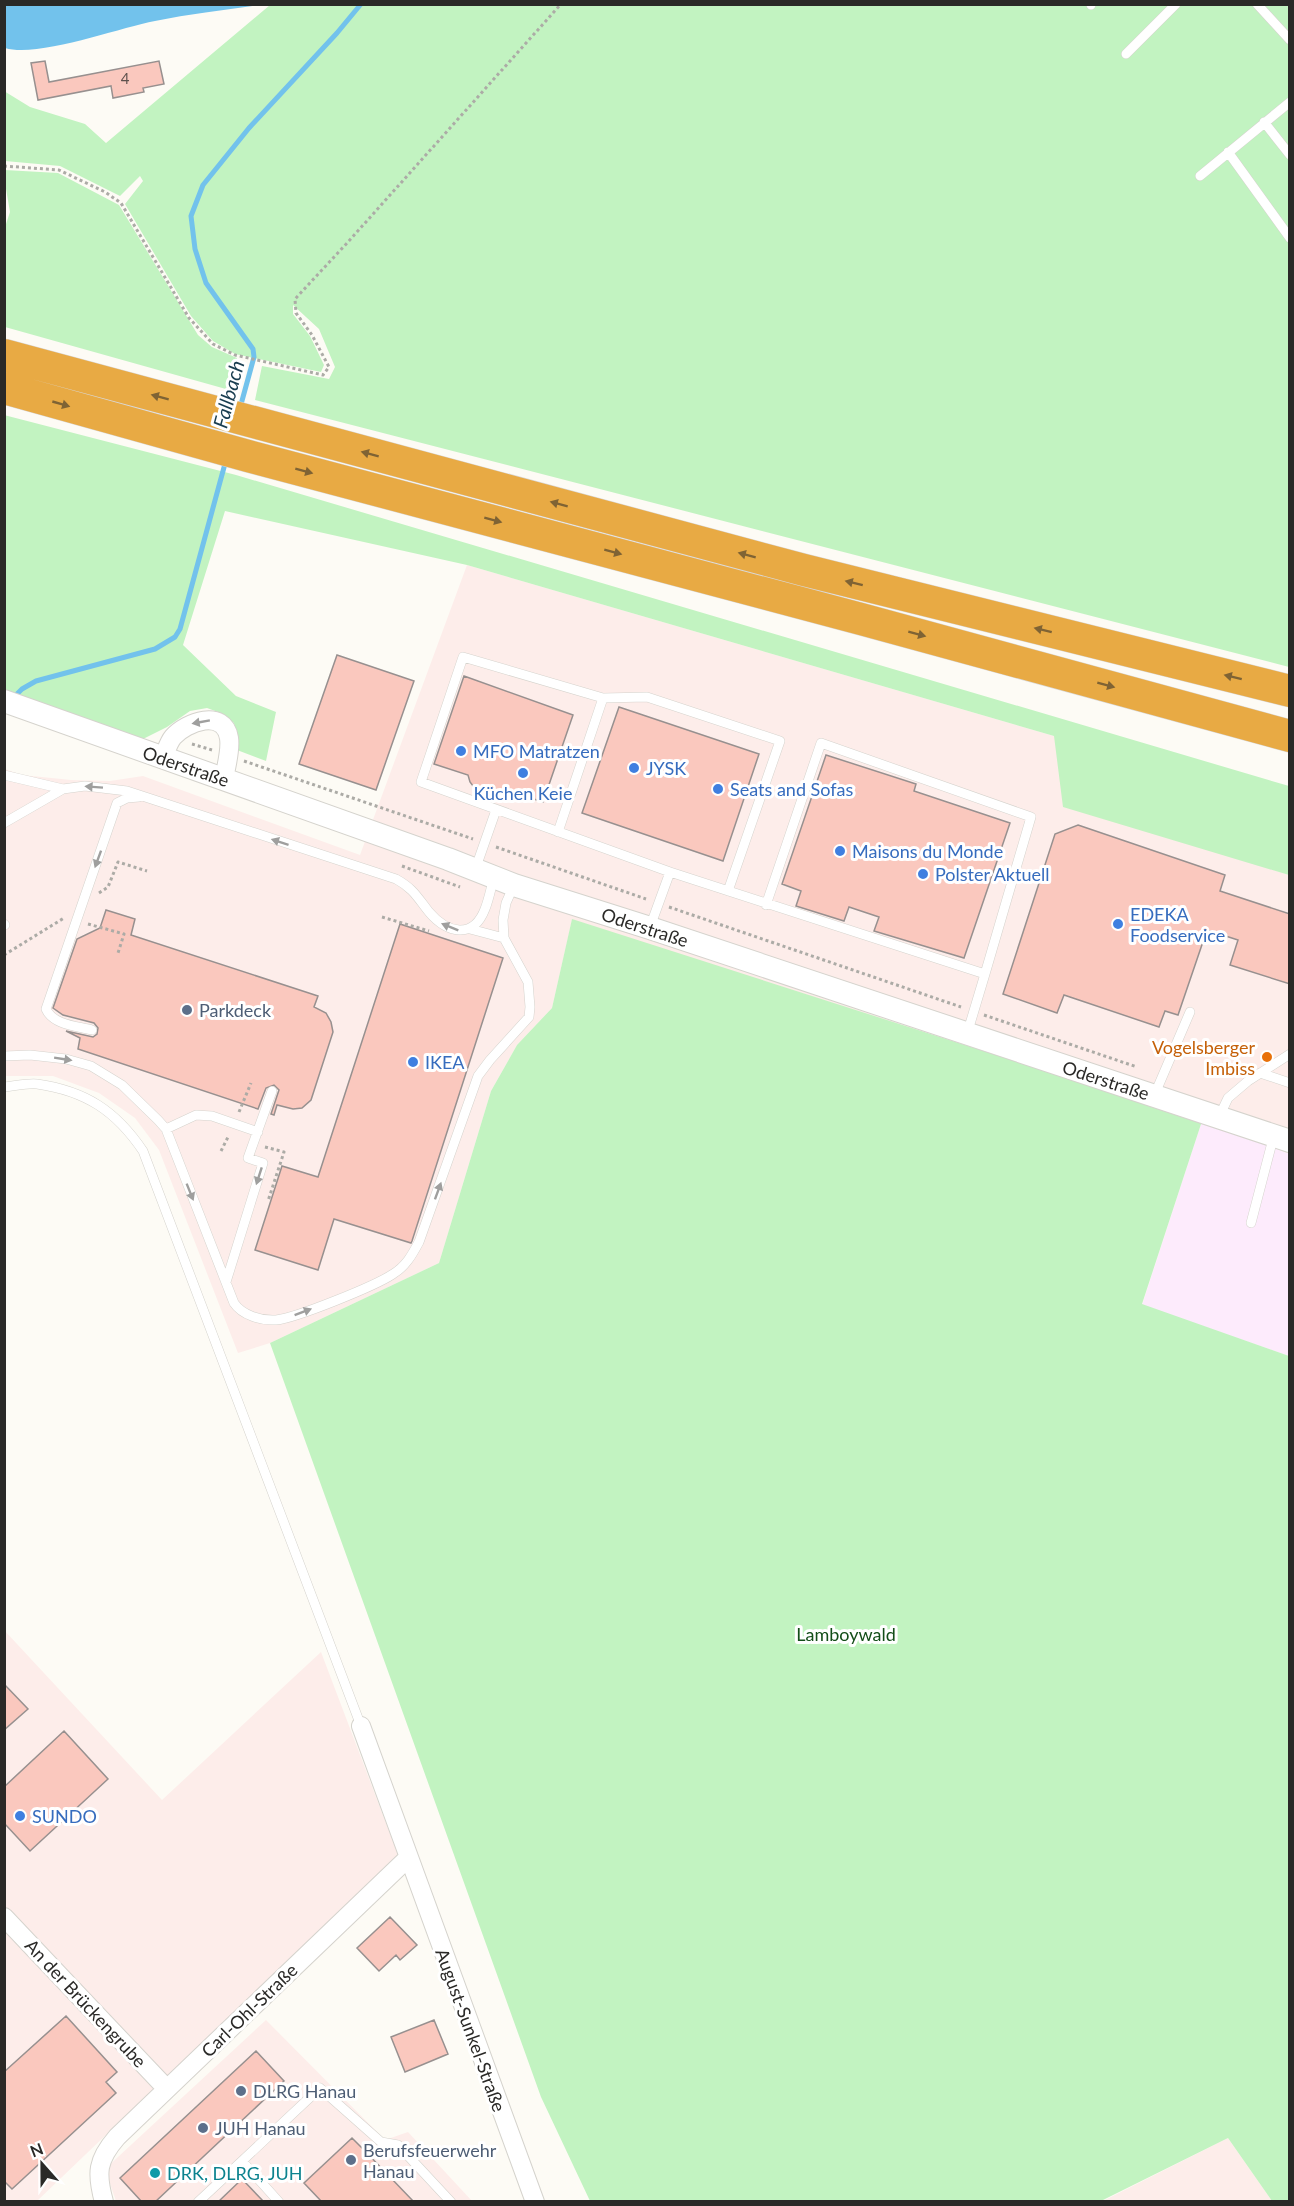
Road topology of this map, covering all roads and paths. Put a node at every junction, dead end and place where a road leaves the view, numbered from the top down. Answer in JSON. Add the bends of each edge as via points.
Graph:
{"nodes":[{"id":1,"x":561,"y":4,"type":"edge"},
{"id":2,"x":1176,"y":4,"type":"edge"},
{"id":3,"x":1257,"y":4,"type":"edge"},
{"id":4,"x":1290,"y":39,"type":"edge"},
{"id":5,"x":1126,"y":54,"type":"dead end"},
{"id":6,"x":1290,"y":102,"type":"edge"},
{"id":7,"x":1264,"y":122,"type":"junction"},
{"id":8,"x":1228,"y":152,"type":"junction"},
{"id":9,"x":1290,"y":155,"type":"edge"},
{"id":10,"x":4,"y":166,"type":"edge"},
{"id":11,"x":1200,"y":176,"type":"dead end"},
{"id":12,"x":1290,"y":238,"type":"edge"},
{"id":13,"x":4,"y":355,"type":"edge"},
{"id":14,"x":4,"y":388,"type":"edge"},
{"id":15,"x":1290,"y":691,"type":"edge"},
{"id":16,"x":603,"y":698,"type":"junction"},
{"id":17,"x":4,"y":701,"type":"edge"},
{"id":18,"x":1290,"y":736,"type":"edge"},
{"id":19,"x":163,"y":758,"type":"junction"},
{"id":20,"x":4,"y":775,"type":"edge"},
{"id":21,"x":224,"y":779,"type":"junction"},
{"id":22,"x":63,"y":789,"type":"junction"},
{"id":23,"x":153,"y":798,"type":"junction"},
{"id":24,"x":496,"y":810,"type":"junction"},
{"id":25,"x":4,"y":823,"type":"edge"},
{"id":26,"x":558,"y":832,"type":"junction"},
{"id":27,"x":670,"y":872,"type":"junction"},
{"id":28,"x":494,"y":877,"type":"junction"},
{"id":29,"x":728,"y":891,"type":"junction"},
{"id":30,"x":766,"y":905,"type":"junction"},
{"id":31,"x":382,"y":917,"type":"dead end"},
{"id":32,"x":75,"y":920,"type":"junction"},
{"id":33,"x":650,"y":928,"type":"junction"},
{"id":34,"x":465,"y":930,"type":"junction"},
{"id":35,"x":504,"y":938,"type":"junction"},
{"id":36,"x":118,"y":953,"type":"dead end"},
{"id":37,"x":4,"y":955,"type":"edge"},
{"id":38,"x":985,"y":974,"type":"junction"},
{"id":39,"x":1190,"y":1012,"type":"dead end"},
{"id":40,"x":92,"y":1030,"type":"dead end"},
{"id":41,"x":967,"y":1034,"type":"junction"},
{"id":42,"x":1290,"y":1054,"type":"edge"},
{"id":43,"x":4,"y":1056,"type":"edge"},
{"id":44,"x":1260,"y":1073,"type":"junction"},
{"id":45,"x":1290,"y":1083,"type":"edge"},
{"id":46,"x":4,"y":1087,"type":"edge"},
{"id":47,"x":272,"y":1091,"type":"dead end"},
{"id":48,"x":1155,"y":1096,"type":"junction"},
{"id":49,"x":1219,"y":1117,"type":"junction"},
{"id":50,"x":166,"y":1129,"type":"junction"},
{"id":51,"x":258,"y":1132,"type":"junction"},
{"id":52,"x":1282,"y":1138,"type":"edge"},
{"id":53,"x":1251,"y":1223,"type":"dead end"},
{"id":54,"x":226,"y":1282,"type":"junction"},
{"id":55,"x":361,"y":1726,"type":"joint"},
{"id":56,"x":408,"y":1858,"type":"junction"},
{"id":57,"x":4,"y":1917,"type":"edge"},
{"id":58,"x":167,"y":2089,"type":"junction"},
{"id":59,"x":242,"y":2161,"type":"junction"},
{"id":60,"x":104,"y":2202,"type":"edge"},
{"id":61,"x":198,"y":2202,"type":"edge"},
{"id":62,"x":279,"y":2202,"type":"edge"},
{"id":63,"x":451,"y":2202,"type":"edge"},
{"id":64,"x":535,"y":2202,"type":"edge"}],
"edges":[{"from":1,"to":10,"type":"path","via":[[295,299],[296,313],[329,367],[322,375],[235,355],[213,344],[200,332],[121,203],[59,170]]},
{"from":2,"to":5,"type":"lane"},
{"from":3,"to":4,"type":"lane"},
{"from":6,"to":7,"type":"lane"},
{"from":7,"to":8,"type":"lane"},
{"from":7,"to":9,"type":"lane"},
{"from":8,"to":11,"type":"lane"},
{"from":8,"to":12,"type":"lane"},
{"from":15,"to":13,"type":"highway","one_way":true,"via":[[804,570]]},
{"from":14,"to":18,"type":"highway","one_way":true},
{"from":16,"to":24,"type":"lane","via":[[464,657],[421,782]]},
{"from":16,"to":26,"type":"lane"},
{"from":16,"to":29,"type":"lane","via":[[648,697],[780,741]]},
{"from":17,"to":19,"type":"street","name":"Oderstraße"},
{"from":19,"to":21,"type":"street","name":"Oderstraße"},
{"from":21,"to":19,"type":"street","one_way":true,"via":[[229,735],[216,722],[206,719],[187,725],[172,738]]},
{"from":20,"to":22,"type":"lane"},
{"from":21,"to":28,"type":"street","name":"Oderstraße"},
{"from":23,"to":22,"type":"lane","one_way":true,"via":[[108,788]]},
{"from":22,"to":25,"type":"lane"},
{"from":23,"to":32,"type":"lane","one_way":true,"via":[[127,798],[117,803]]},
{"from":34,"to":23,"type":"lane","one_way":true,"via":[[440,923],[415,892],[396,879]]},
{"from":24,"to":26,"type":"lane"},
{"from":24,"to":28,"type":"lane"},
{"from":26,"to":27,"type":"lane"},
{"from":27,"to":29,"type":"lane"},
{"from":27,"to":33,"type":"lane"},
{"from":28,"to":33,"type":"street","name":"Oderstraße"},
{"from":28,"to":34,"type":"lane","via":[[485,910],[478,922]]},
{"from":28,"to":35,"type":"lane","via":[[506,903]]},
{"from":29,"to":30,"type":"lane"},
{"from":30,"to":38,"type":"lane"},
{"from":30,"to":38,"type":"lane","via":[[821,742],[1031,817]]},
{"from":31,"to":34,"type":"path","via":[[452,938]]},
{"from":32,"to":36,"type":"path","via":[[124,934]]},
{"from":32,"to":37,"type":"path","via":[[65,917]]},
{"from":32,"to":40,"type":"lane","via":[[46,1009],[57,1021]]},
{"from":33,"to":41,"type":"street","name":"Oderstraße"},
{"from":34,"to":35,"type":"lane"},
{"from":54,"to":35,"type":"lane","one_way":true,"via":[[239,1311],[275,1320],[378,1283],[408,1263],[478,1076],[529,1017],[528,982]]},
{"from":38,"to":41,"type":"lane"},
{"from":39,"to":48,"type":"lane"},
{"from":41,"to":48,"type":"street","name":"Oderstraße"},
{"from":42,"to":44,"type":"lane"},
{"from":43,"to":50,"type":"lane","one_way":true,"via":[[66,1059],[91,1066],[122,1085]]},
{"from":44,"to":45,"type":"lane"},
{"from":44,"to":49,"type":"lane","via":[[1228,1098]]},
{"from":46,"to":55,"type":"lane","via":[[35,1084],[71,1092],[104,1107],[143,1151]]},
{"from":47,"to":51,"type":"lane"},
{"from":48,"to":49,"type":"street","name":"Oderstraße"},
{"from":49,"to":52,"type":"street","name":"Oderstraße"},
{"from":50,"to":51,"type":"lane","via":[[196,1115],[212,1116]]},
{"from":50,"to":54,"type":"lane","one_way":true},
{"from":51,"to":54,"type":"lane","one_way":true,"via":[[248,1158],[263,1163]]},
{"from":52,"to":53,"type":"lane"},
{"from":55,"to":56,"type":"street","name":"August-Sunkel-Straße"},
{"from":56,"to":58,"type":"street","name":"Carl-Ohl-Straße"},
{"from":56,"to":64,"type":"street","name":"August-Sunkel-Straße"},
{"from":57,"to":58,"type":"street","name":"An der Brückengrube"},
{"from":58,"to":60,"type":"street","name":"Carl-Ohl-Straße","via":[[106,2150],[99,2168]]},
{"from":59,"to":61,"type":"lane"},
{"from":59,"to":62,"type":"lane"},
{"from":59,"to":63,"type":"lane","via":[[320,2088],[381,2142],[398,2145]]}]}
